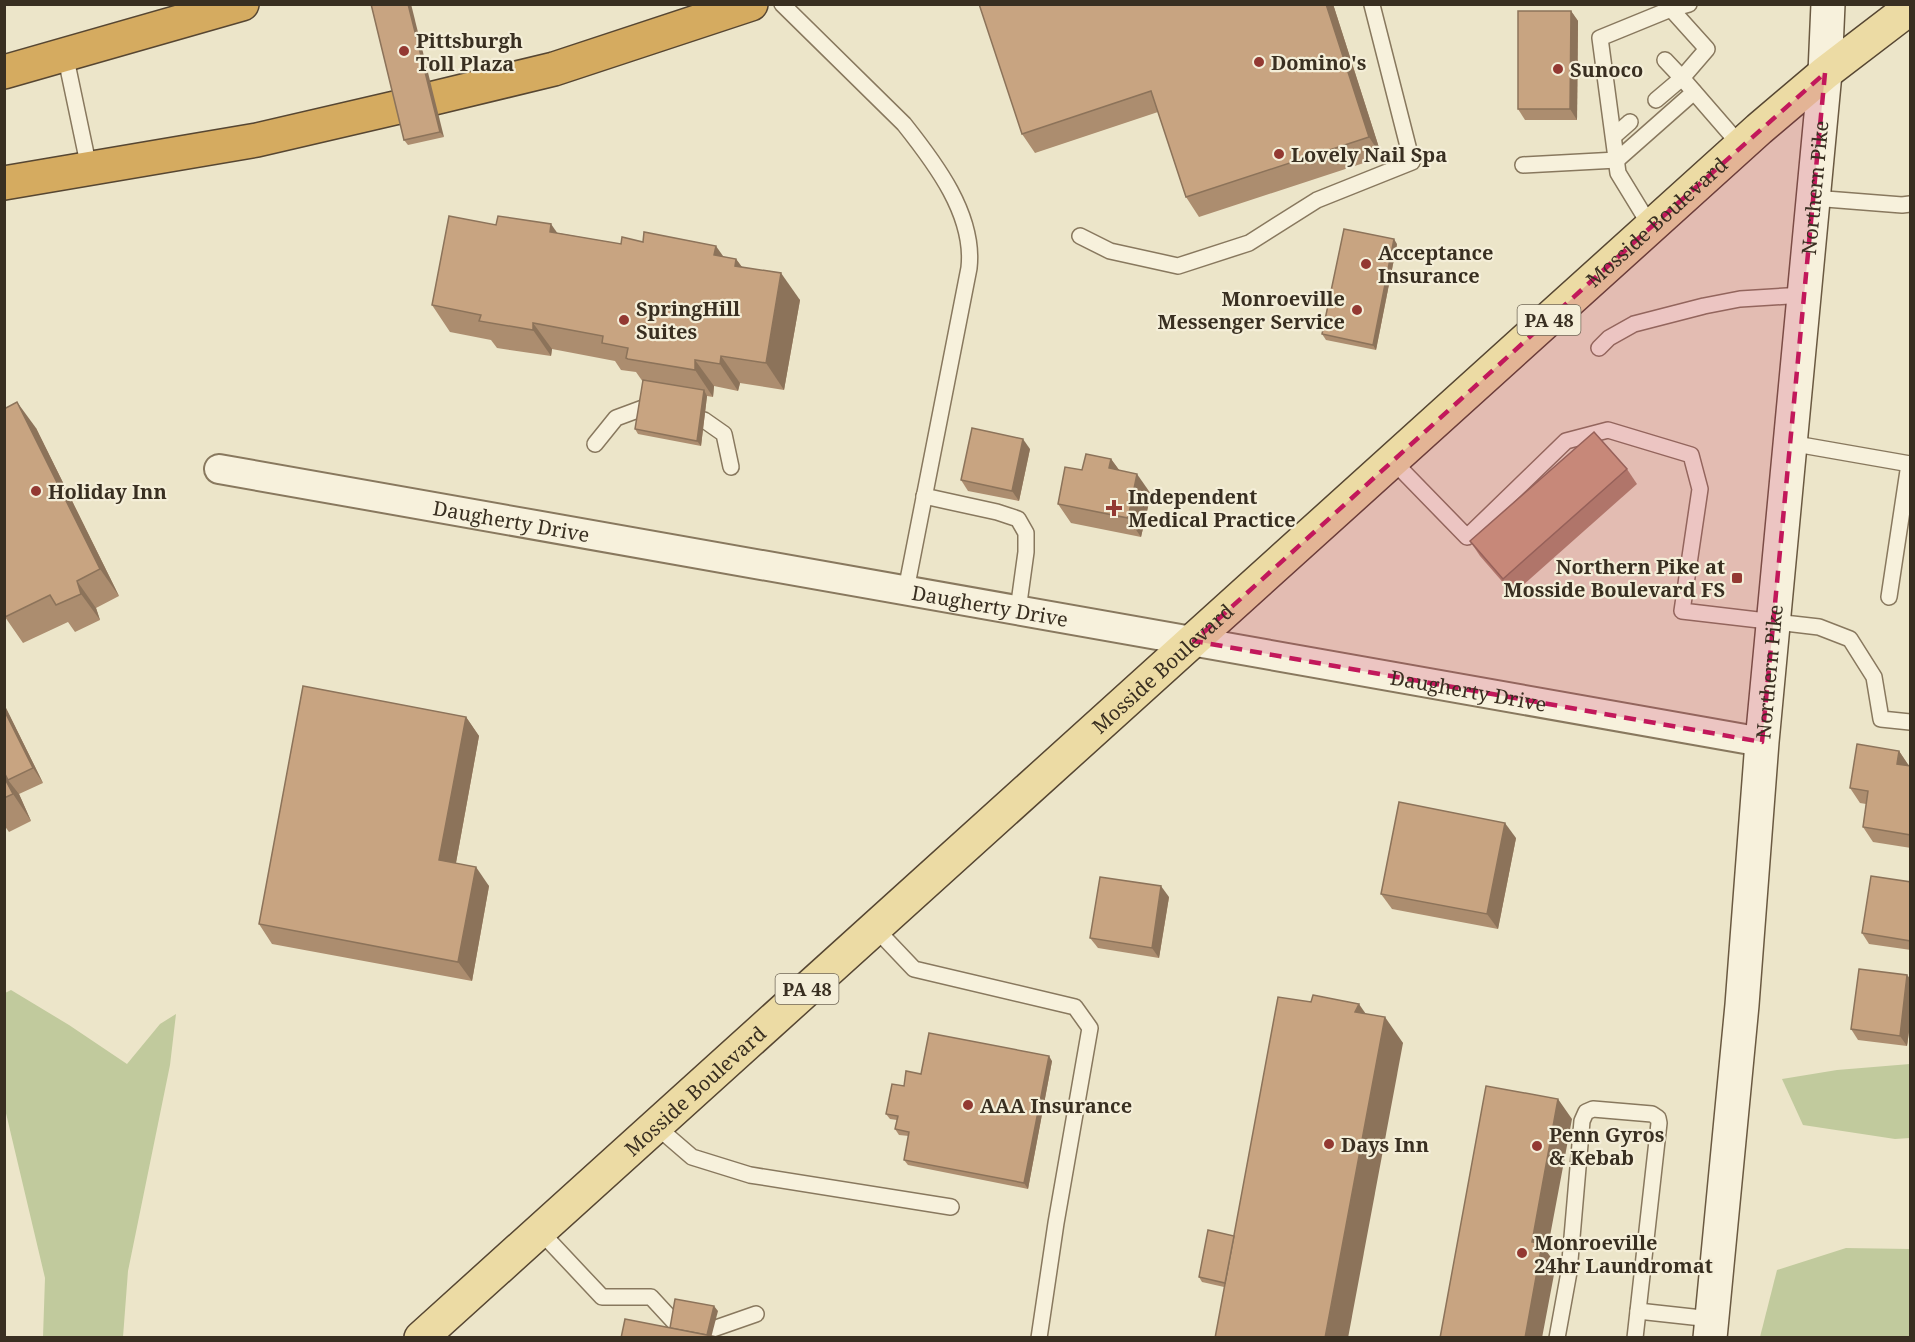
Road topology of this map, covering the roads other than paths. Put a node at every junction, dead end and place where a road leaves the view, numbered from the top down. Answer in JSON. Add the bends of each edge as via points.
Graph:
{"nodes":[{"id":1,"x":242,"y":4,"type":"edge"},
{"id":2,"x":751,"y":4,"type":"edge"},
{"id":3,"x":782,"y":4,"type":"edge"},
{"id":4,"x":1689,"y":4,"type":"edge"},
{"id":5,"x":1828,"y":4,"type":"edge"},
{"id":6,"x":1373,"y":5,"type":"edge"},
{"id":7,"x":1911,"y":8,"type":"edge"},
{"id":8,"x":1671,"y":9,"type":"junction"},
{"id":9,"x":65,"y":54,"type":"junction"},
{"id":10,"x":1665,"y":60,"type":"dead end"},
{"id":11,"x":4,"y":72,"type":"edge"},
{"id":12,"x":1825,"y":73,"type":"junction"},
{"id":13,"x":1682,"y":78,"type":"junction"},
{"id":14,"x":1694,"y":92,"type":"junction"},
{"id":15,"x":434,"y":98,"type":"edge"},
{"id":16,"x":1656,"y":100,"type":"dead end"},
{"id":17,"x":399,"y":107,"type":"edge"},
{"id":18,"x":1630,"y":122,"type":"dead end"},
{"id":19,"x":1614,"y":136,"type":"junction"},
{"id":20,"x":1741,"y":146,"type":"junction"},
{"id":21,"x":1617,"y":160,"type":"junction"},
{"id":22,"x":1523,"y":165,"type":"dead end"},
{"id":23,"x":89,"y":168,"type":"junction"},
{"id":24,"x":4,"y":183,"type":"edge"},
{"id":25,"x":1813,"y":198,"type":"junction"},
{"id":26,"x":1911,"y":204,"type":"edge"},
{"id":27,"x":1651,"y":227,"type":"junction"},
{"id":28,"x":1080,"y":236,"type":"dead end"},
{"id":29,"x":1804,"y":295,"type":"junction"},
{"id":30,"x":1599,"y":348,"type":"dead end"},
{"id":31,"x":1790,"y":443,"type":"junction"},
{"id":32,"x":595,"y":444,"type":"dead end"},
{"id":33,"x":1393,"y":461,"type":"junction"},
{"id":34,"x":1910,"y":464,"type":"edge"},
{"id":35,"x":732,"y":467,"type":"dead end"},
{"id":36,"x":219,"y":469,"type":"dead end"},
{"id":37,"x":924,"y":496,"type":"junction"},
{"id":38,"x":906,"y":590,"type":"junction"},
{"id":39,"x":1889,"y":597,"type":"dead end"},
{"id":40,"x":1018,"y":610,"type":"junction"},
{"id":41,"x":1774,"y":621,"type":"junction"},
{"id":42,"x":1194,"y":641,"type":"junction"},
{"id":43,"x":1911,"y":722,"type":"edge"},
{"id":44,"x":1762,"y":742,"type":"junction"},
{"id":45,"x":875,"y":928,"type":"junction"},
{"id":46,"x":656,"y":1126,"type":"junction"},
{"id":47,"x":951,"y":1207,"type":"dead end"},
{"id":48,"x":539,"y":1230,"type":"junction"},
{"id":49,"x":1638,"y":1311,"type":"junction"},
{"id":50,"x":756,"y":1314,"type":"dead end"},
{"id":51,"x":1710,"y":1328,"type":"edge"},
{"id":52,"x":421,"y":1338,"type":"edge"},
{"id":53,"x":1039,"y":1338,"type":"edge"},
{"id":54,"x":1557,"y":1338,"type":"edge"},
{"id":55,"x":1635,"y":1338,"type":"edge"}],
"edges":[{"from":1,"to":9,"type":"highway"},
{"from":2,"to":15,"type":"highway","via":[[554,69]]},
{"from":3,"to":37,"type":"lane","via":[[904,124],[938,168],[963,223],[969,268]]},
{"from":4,"to":8,"type":"lane"},
{"from":5,"to":12,"type":"main road","name":"Northern Pike"},
{"from":6,"to":28,"type":"lane","via":[[1412,162],[1317,200],[1249,243],[1178,266],[1110,251]]},
{"from":7,"to":12,"type":"main road","name":"Mosside Boulevard","number":"PA 48"},
{"from":8,"to":13,"type":"lane","via":[[1707,49]]},
{"from":8,"to":19,"type":"lane","via":[[1636,29],[1600,38]]},
{"from":9,"to":11,"type":"highway"},
{"from":9,"to":23,"type":"lane"},
{"from":10,"to":13,"type":"lane"},
{"from":12,"to":20,"type":"main road","name":"Mosside Boulevard","number":"PA 48"},
{"from":12,"to":25,"type":"main road","name":"Northern Pike"},
{"from":13,"to":14,"type":"lane"},
{"from":13,"to":16,"type":"lane"},
{"from":14,"to":20,"type":"lane"},
{"from":14,"to":21,"type":"lane"},
{"from":17,"to":23,"type":"highway","via":[[257,140]]},
{"from":18,"to":19,"type":"lane"},
{"from":19,"to":21,"type":"lane"},
{"from":20,"to":27,"type":"main road","name":"Mosside Boulevard","number":"PA 48"},
{"from":21,"to":22,"type":"lane"},
{"from":21,"to":27,"type":"lane","via":[[1618,172]]},
{"from":23,"to":24,"type":"highway"},
{"from":25,"to":26,"type":"lane"},
{"from":25,"to":29,"type":"main road","name":"Northern Pike"},
{"from":27,"to":33,"type":"main road","name":"Mosside Boulevard","number":"PA 48"},
{"from":29,"to":30,"type":"lane","via":[[1740,299],[1634,324]]},
{"from":29,"to":31,"type":"main road","name":"Northern Pike"},
{"from":31,"to":34,"type":"lane"},
{"from":31,"to":41,"type":"main road","name":"Northern Pike"},
{"from":32,"to":35,"type":"lane","via":[[616,418],[643,408],[704,420],[724,435]]},
{"from":33,"to":41,"type":"lane","via":[[1467,537],[1566,441],[1608,430],[1691,455],[1700,489],[1682,611]]},
{"from":33,"to":42,"type":"main road","name":"Mosside Boulevard","number":"PA 48"},
{"from":34,"to":39,"type":"lane"},
{"from":36,"to":38,"type":"street","name":"Daugherty Drive"},
{"from":37,"to":38,"type":"lane"},
{"from":37,"to":40,"type":"lane","via":[[1018,519],[1026,533]]},
{"from":38,"to":40,"type":"street","name":"Daugherty Drive"},
{"from":40,"to":42,"type":"street","name":"Daugherty Drive"},
{"from":41,"to":43,"type":"lane","via":[[1819,627],[1850,639],[1874,677],[1881,719]]},
{"from":41,"to":44,"type":"main road","name":"Northern Pike"},
{"from":42,"to":44,"type":"street","name":"Daugherty Drive"},
{"from":42,"to":45,"type":"main road","name":"Mosside Boulevard","number":"PA 48"},
{"from":44,"to":51,"type":"main road","name":"Northern Pike","via":[[1742,1005]]},
{"from":45,"to":46,"type":"main road","name":"Mosside Boulevard","number":"PA 48"},
{"from":45,"to":53,"type":"lane","via":[[914,969],[1075,1007],[1090,1028]]},
{"from":46,"to":47,"type":"lane","via":[[692,1157],[750,1175]]},
{"from":46,"to":48,"type":"main road","name":"Mosside Boulevard","number":"PA 48"},
{"from":48,"to":50,"type":"lane","via":[[602,1297],[651,1297],[675,1323],[713,1329]]},
{"from":48,"to":52,"type":"main road","name":"Mosside Boulevard","number":"PA 48"},
{"from":49,"to":51,"type":"lane"},
{"from":49,"to":54,"type":"lane","via":[[1658,1118],[1652,1114],[1593,1109],[1586,1112],[1582,1121],[1569,1272]]},
{"from":49,"to":55,"type":"lane"}]}
